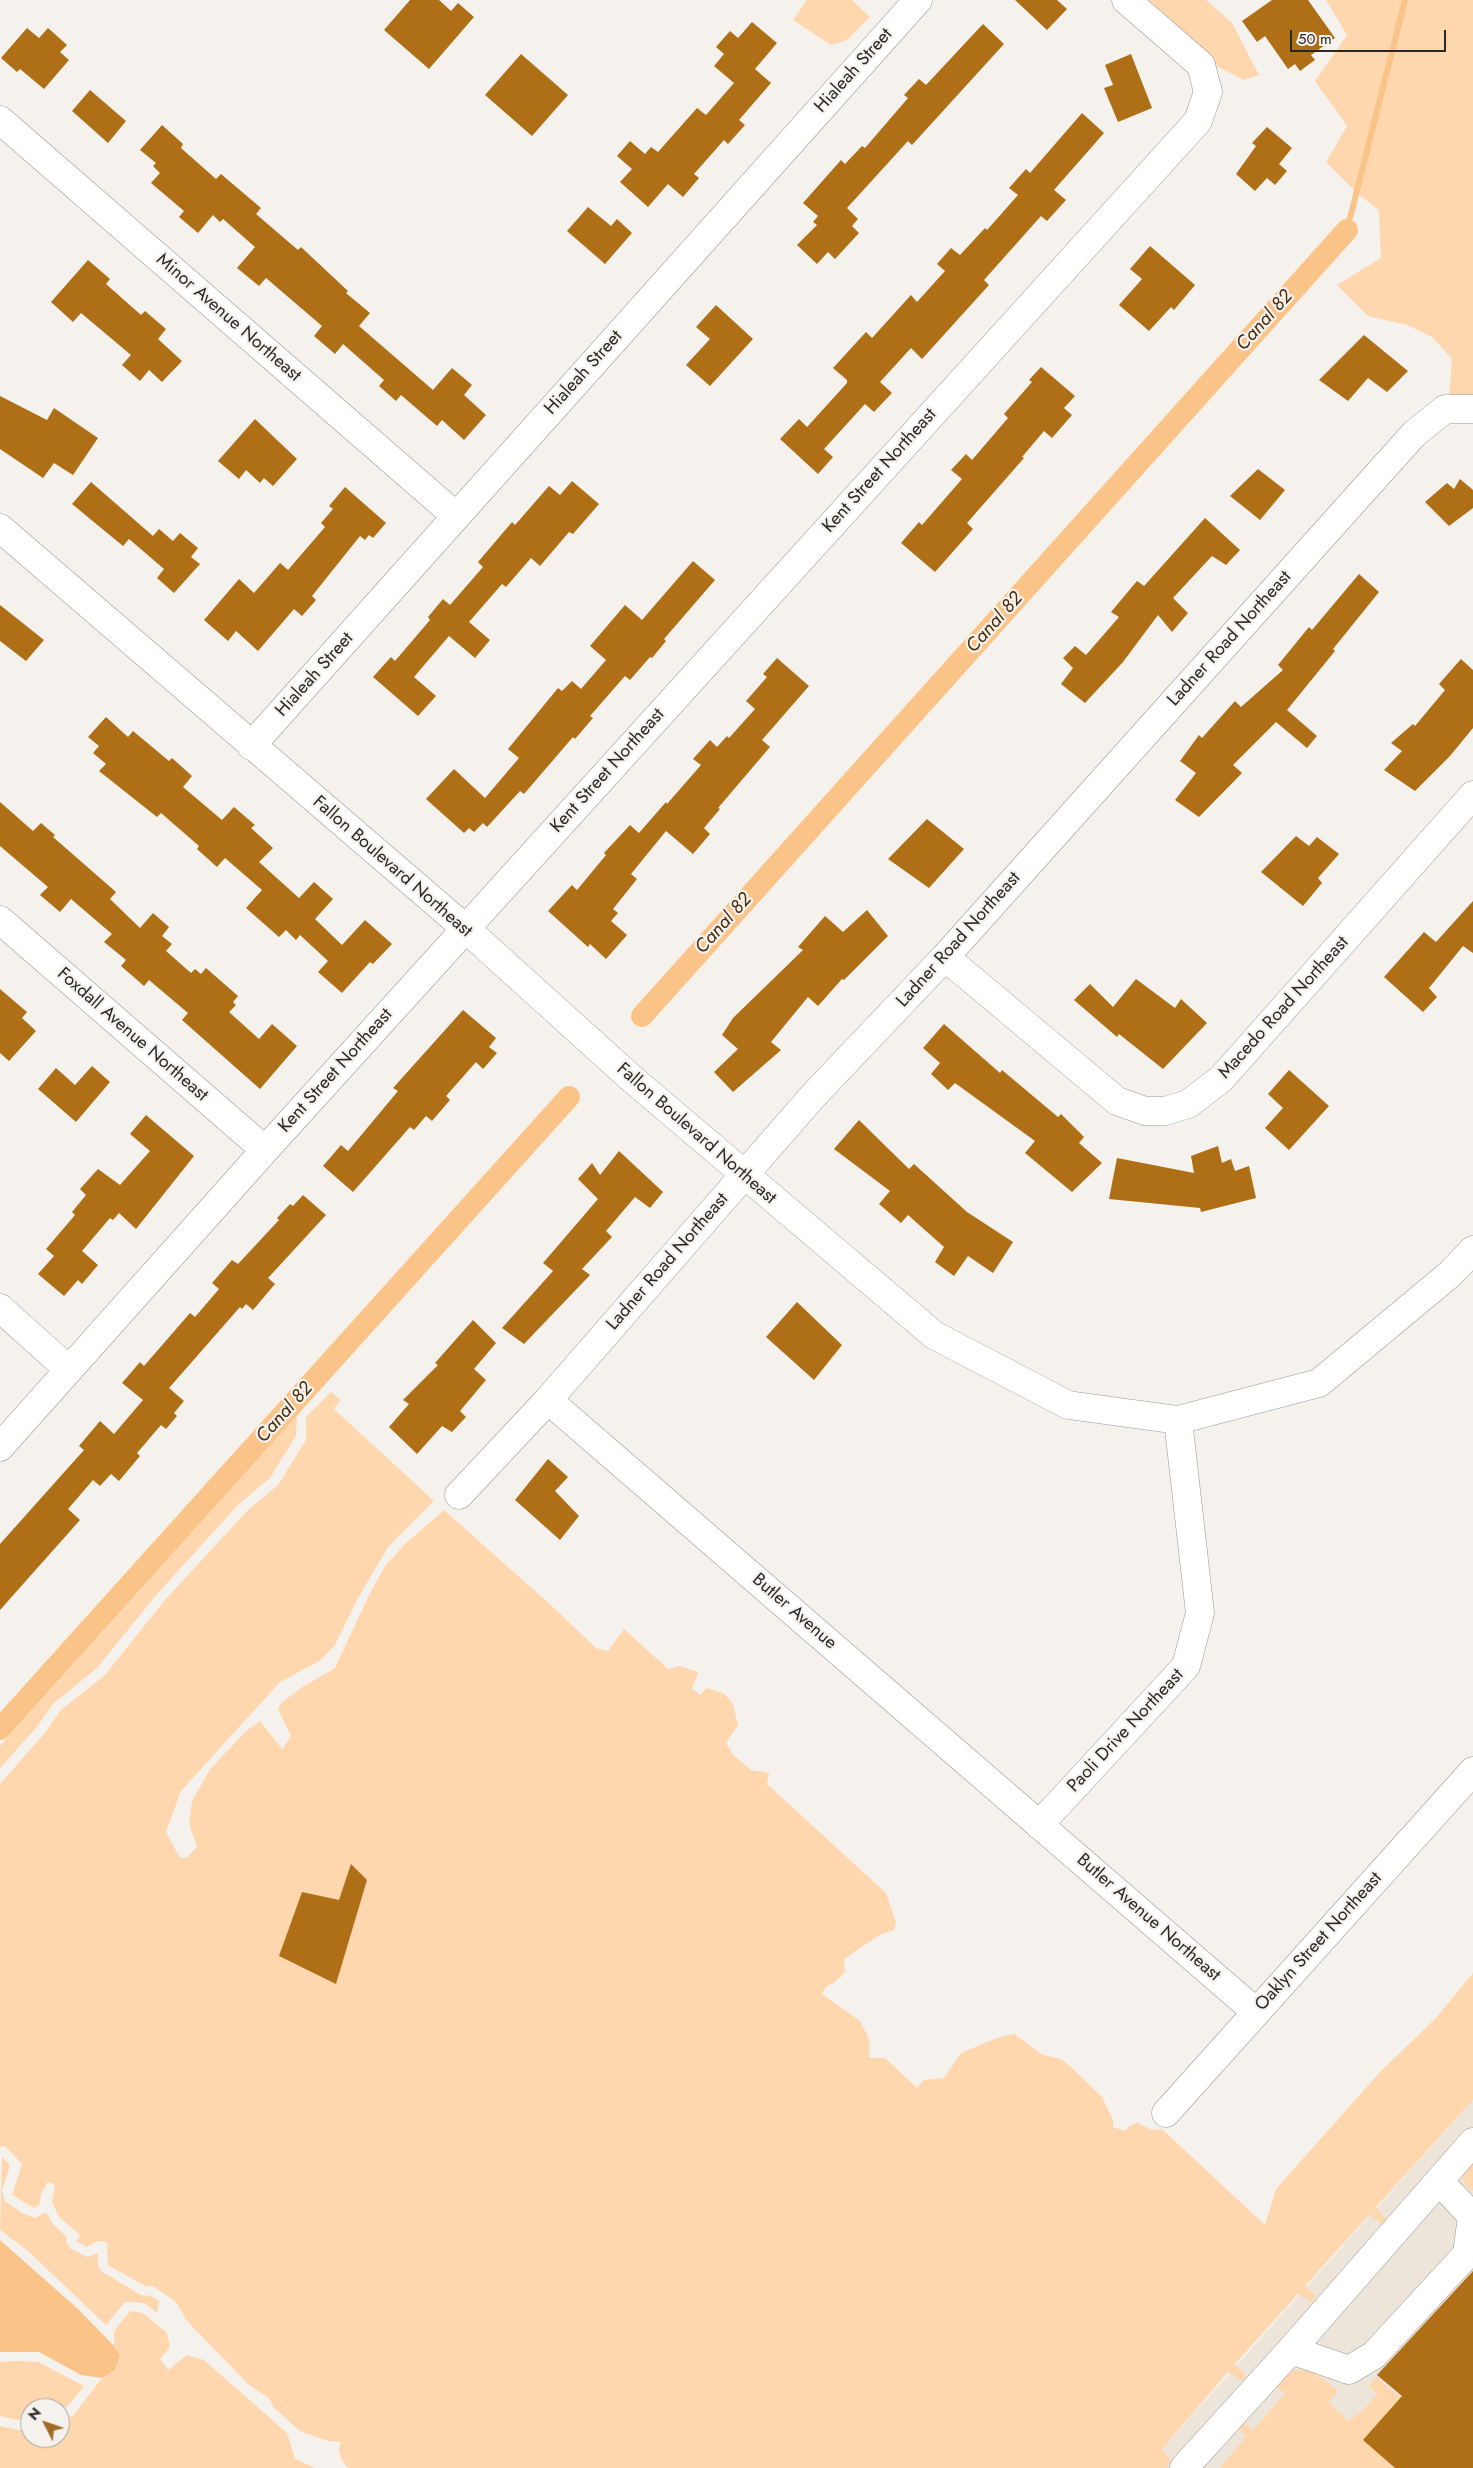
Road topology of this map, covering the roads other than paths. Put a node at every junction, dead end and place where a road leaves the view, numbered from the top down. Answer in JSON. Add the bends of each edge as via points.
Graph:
{"nodes":[{"id":1,"x":918,"y":0,"type":"edge"},
{"id":2,"x":1126,"y":0,"type":"edge"},
{"id":3,"x":0,"y":120,"type":"edge"},
{"id":4,"x":1473,"y":409,"type":"edge"},
{"id":5,"x":456,"y":516,"type":"junction"},
{"id":6,"x":0,"y":528,"type":"edge"},
{"id":7,"x":252,"y":746,"type":"junction"},
{"id":8,"x":1473,"y":795,"type":"edge"},
{"id":9,"x":0,"y":920,"type":"edge"},
{"id":10,"x":465,"y":928,"type":"junction"},
{"id":11,"x":945,"y":957,"type":"junction"},
{"id":12,"x":265,"y":1150,"type":"junction"},
{"id":13,"x":744,"y":1175,"type":"junction"},
{"id":14,"x":1473,"y":1250,"type":"edge"},
{"id":15,"x":0,"y":1308,"type":"edge"},
{"id":16,"x":70,"y":1370,"type":"junction"},
{"id":17,"x":548,"y":1400,"type":"junction"},
{"id":18,"x":1178,"y":1420,"type":"junction"},
{"id":19,"x":0,"y":1447,"type":"edge"},
{"id":20,"x":459,"y":1496,"type":"dead end"},
{"id":21,"x":1473,"y":1771,"type":"edge"},
{"id":22,"x":1039,"y":1825,"type":"junction"},
{"id":23,"x":1256,"y":2012,"type":"junction"},
{"id":24,"x":1166,"y":2113,"type":"dead end"},
{"id":25,"x":1473,"y":2142,"type":"edge"},
{"id":26,"x":1439,"y":2180,"type":"junction"},
{"id":27,"x":1292,"y":2350,"type":"junction"},
{"id":28,"x":1184,"y":2468,"type":"edge"}],
"edges":[{"from":1,"to":5,"type":"street","name":"Hialeah Street"},
{"from":2,"to":10,"type":"street","name":"Kent Street Northeast","via":[[1201,65],[1208,92],[1198,121]]},
{"from":3,"to":5,"type":"street","name":"Minor Avenue Northeast"},
{"from":4,"to":11,"type":"street","name":"Ladner Road Northeast","via":[[1445,409],[1414,434]]},
{"from":5,"to":7,"type":"street","name":"Hialeah Street"},
{"from":6,"to":7,"type":"street","name":"Fallon Boulevard Northeast"},
{"from":7,"to":10,"type":"street","name":"Fallon Boulevard Northeast"},
{"from":8,"to":11,"type":"street","name":"Macedo Road Northeast","via":[[1221,1079],[1188,1104],[1165,1111],[1145,1111],[1118,1101]]},
{"from":9,"to":12,"type":"street","name":"Foxdall Avenue Northeast"},
{"from":10,"to":12,"type":"street","name":"Kent Street Northeast"},
{"from":10,"to":13,"type":"street","name":"Fallon Boulevard Northeast"},
{"from":11,"to":13,"type":"street","name":"Ladner Road Northeast","via":[[813,1096]]},
{"from":12,"to":16,"type":"street","name":"Kent Street Northeast"},
{"from":13,"to":17,"type":"street","name":"Ladner Road Northeast"},
{"from":13,"to":18,"type":"street","name":"Fallon Boulevard Northeast","via":[[934,1335],[1068,1404]]},
{"from":14,"to":18,"type":"street","name":"Fallon Boulevard Northeast","via":[[1450,1274],[1319,1383]]},
{"from":15,"to":16,"type":"street"},
{"from":16,"to":19,"type":"street","name":"Kent Street Northeast"},
{"from":17,"to":20,"type":"street","name":"Ladner Road Northeast"},
{"from":17,"to":22,"type":"street","name":"Butler Avenue"},
{"from":18,"to":22,"type":"street","name":"Paoli Drive Northeast","via":[[1200,1613],[1186,1666]]},
{"from":21,"to":23,"type":"street","name":"Oaklyn Street Northeast"},
{"from":22,"to":23,"type":"street","name":"Butler Avenue Northeast"},
{"from":23,"to":24,"type":"street","name":"Oaklyn Street Northeast"},
{"from":25,"to":26,"type":"street"},
{"from":26,"to":27,"type":"street"},
{"from":26,"to":27,"type":"street","via":[[1472,2216],[1468,2254],[1374,2355],[1348,2370]]},
{"from":27,"to":28,"type":"street"}]}
